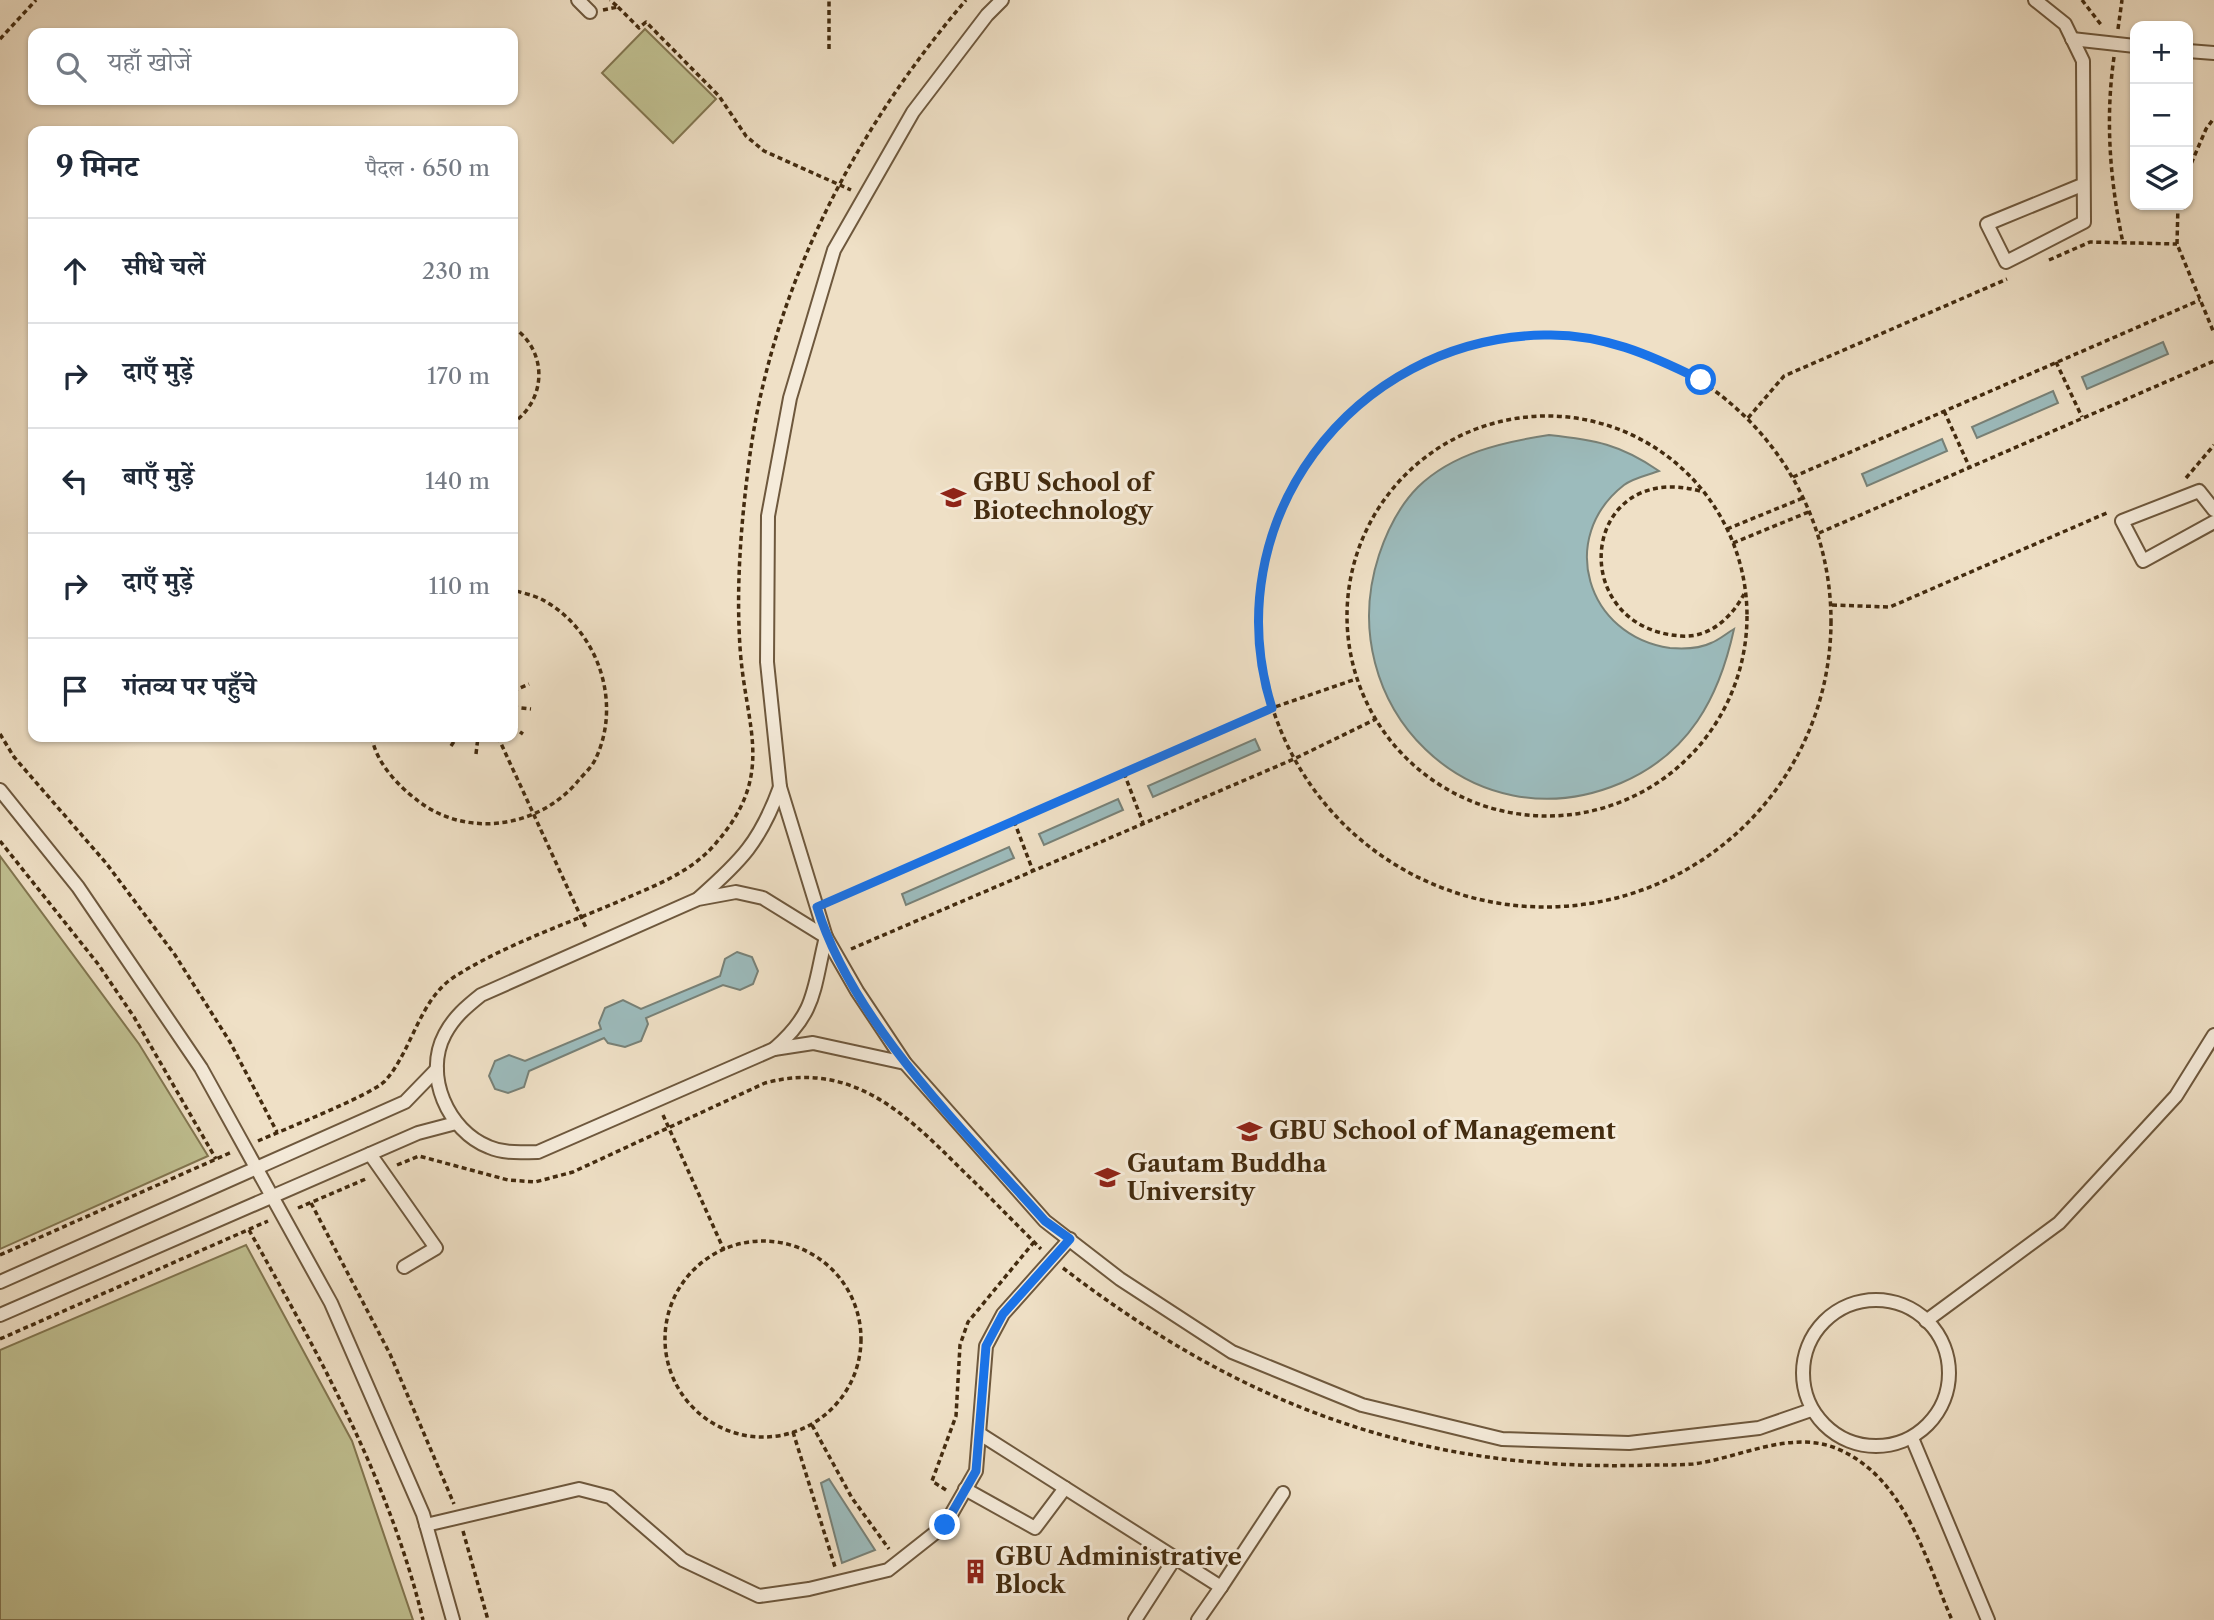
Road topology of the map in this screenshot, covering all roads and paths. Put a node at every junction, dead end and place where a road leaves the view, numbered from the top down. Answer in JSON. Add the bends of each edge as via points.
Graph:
{"nodes":[{"id":1,"x":36,"y":0,"type":"edge"},
{"id":2,"x":578,"y":0,"type":"edge"},
{"id":3,"x":829,"y":0,"type":"edge"},
{"id":4,"x":966,"y":0,"type":"edge"},
{"id":5,"x":1002,"y":0,"type":"edge"},
{"id":6,"x":2035,"y":0,"type":"edge"},
{"id":7,"x":2082,"y":0,"type":"edge"},
{"id":8,"x":2122,"y":0,"type":"edge"},
{"id":9,"x":618,"y":7,"type":"dead end"},
{"id":10,"x":590,"y":12,"type":"dead end"},
{"id":11,"x":0,"y":39,"type":"edge"},
{"id":12,"x":2072,"y":39,"type":"junction"},
{"id":13,"x":2116,"y":44,"type":"junction"},
{"id":14,"x":2130,"y":45,"type":"edge"},
{"id":15,"x":828,"y":49,"type":"dead end"},
{"id":16,"x":2193,"y":51,"type":"edge"},
{"id":17,"x":2214,"y":53,"type":"edge"},
{"id":18,"x":2214,"y":118,"type":"edge"},
{"id":19,"x":2193,"y":162,"type":"edge"},
{"id":20,"x":840,"y":185,"type":"junction"},
{"id":21,"x":2082,"y":185,"type":"junction"},
{"id":22,"x":865,"y":196,"type":"junction"},
{"id":23,"x":2178,"y":210,"type":"edge"},
{"id":24,"x":2123,"y":243,"type":"junction"},
{"id":25,"x":2177,"y":244,"type":"junction"},
{"id":26,"x":2039,"y":264,"type":"dead end"},
{"id":27,"x":2014,"y":276,"type":"dead end"},
{"id":28,"x":2200,"y":300,"type":"junction"},
{"id":29,"x":518,"y":332,"type":"edge"},
{"id":30,"x":2214,"y":334,"type":"edge"},
{"id":31,"x":2214,"y":361,"type":"edge"},
{"id":32,"x":2056,"y":362,"type":"junction"},
{"id":33,"x":1944,"y":411,"type":"junction"},
{"id":34,"x":1748,"y":418,"type":"junction"},
{"id":35,"x":2082,"y":418,"type":"junction"},
{"id":36,"x":518,"y":419,"type":"edge"},
{"id":37,"x":2214,"y":447,"type":"edge"},
{"id":38,"x":1970,"y":467,"type":"junction"},
{"id":39,"x":1793,"y":477,"type":"junction"},
{"id":40,"x":2175,"y":484,"type":"dead end"},
{"id":41,"x":1703,"y":492,"type":"junction"},
{"id":42,"x":1804,"y":498,"type":"junction"},
{"id":43,"x":2113,"y":510,"type":"dead end"},
{"id":44,"x":2214,"y":510,"type":"edge"},
{"id":45,"x":1811,"y":511,"type":"junction"},
{"id":46,"x":2214,"y":522,"type":"edge"},
{"id":47,"x":1727,"y":528,"type":"junction"},
{"id":48,"x":1819,"y":533,"type":"junction"},
{"id":49,"x":1733,"y":543,"type":"junction"},
{"id":50,"x":518,"y":592,"type":"edge"},
{"id":51,"x":1745,"y":592,"type":"junction"},
{"id":52,"x":1832,"y":605,"type":"junction"},
{"id":53,"x":1357,"y":679,"type":"junction"},
{"id":54,"x":529,"y":684,"type":"dead end"},
{"id":55,"x":518,"y":689,"type":"edge"},
{"id":56,"x":518,"y":708,"type":"edge"},
{"id":57,"x":1272,"y":708,"type":"junction"},
{"id":58,"x":531,"y":709,"type":"dead end"},
{"id":59,"x":1377,"y":719,"type":"junction"},
{"id":60,"x":518,"y":730,"type":"edge"},
{"id":61,"x":0,"y":734,"type":"edge"},
{"id":62,"x":523,"y":734,"type":"dead end"},
{"id":63,"x":375,"y":742,"type":"edge"},
{"id":64,"x":454,"y":742,"type":"edge"},
{"id":65,"x":477,"y":742,"type":"edge"},
{"id":66,"x":500,"y":742,"type":"edge"},
{"id":67,"x":451,"y":746,"type":"dead end"},
{"id":68,"x":476,"y":754,"type":"dead end"},
{"id":69,"x":1294,"y":759,"type":"junction"},
{"id":70,"x":1124,"y":773,"type":"junction"},
{"id":71,"x":780,"y":787,"type":"junction"},
{"id":72,"x":0,"y":790,"type":"edge"},
{"id":73,"x":536,"y":814,"type":"junction"},
{"id":74,"x":1014,"y":821,"type":"junction"},
{"id":75,"x":1143,"y":823,"type":"junction"},
{"id":76,"x":0,"y":841,"type":"edge"},
{"id":77,"x":1033,"y":871,"type":"junction"},
{"id":78,"x":698,"y":899,"type":"junction"},
{"id":79,"x":817,"y":907,"type":"junction"},
{"id":80,"x":582,"y":918,"type":"junction"},
{"id":81,"x":826,"y":937,"type":"junction"},
{"id":82,"x":594,"y":945,"type":"junction"},
{"id":83,"x":836,"y":955,"type":"junction"},
{"id":84,"x":2214,"y":1035,"type":"edge"},
{"id":85,"x":774,"y":1049,"type":"junction"},
{"id":86,"x":905,"y":1063,"type":"junction"},
{"id":87,"x":436,"y":1069,"type":"junction"},
{"id":88,"x":657,"y":1101,"type":"junction"},
{"id":89,"x":456,"y":1123,"type":"junction"},
{"id":90,"x":277,"y":1132,"type":"junction"},
{"id":91,"x":245,"y":1147,"type":"junction"},
{"id":92,"x":370,"y":1154,"type":"junction"},
{"id":93,"x":216,"y":1159,"type":"junction"},
{"id":94,"x":256,"y":1168,"type":"junction"},
{"id":95,"x":272,"y":1196,"type":"junction"},
{"id":96,"x":311,"y":1203,"type":"dead end"},
{"id":97,"x":283,"y":1215,"type":"junction"},
{"id":98,"x":248,"y":1230,"type":"junction"},
{"id":99,"x":1070,"y":1239,"type":"junction"},
{"id":100,"x":724,"y":1250,"type":"junction"},
{"id":101,"x":0,"y":1255,"type":"edge"},
{"id":102,"x":404,"y":1267,"type":"dead end"},
{"id":103,"x":0,"y":1282,"type":"edge"},
{"id":104,"x":0,"y":1315,"type":"edge"},
{"id":105,"x":1926,"y":1321,"type":"junction"},
{"id":106,"x":0,"y":1339,"type":"edge"},
{"id":107,"x":1811,"y":1410,"type":"junction"},
{"id":108,"x":811,"y":1425,"type":"junction"},
{"id":109,"x":793,"y":1432,"type":"junction"},
{"id":110,"x":980,"y":1434,"type":"junction"},
{"id":111,"x":1912,"y":1438,"type":"junction"},
{"id":112,"x":1065,"y":1488,"type":"junction"},
{"id":113,"x":965,"y":1489,"type":"junction"},
{"id":114,"x":1283,"y":1493,"type":"dead end"},
{"id":115,"x":459,"y":1517,"type":"junction"},
{"id":116,"x":426,"y":1525,"type":"junction"},
{"id":117,"x":1175,"y":1558,"type":"junction"},
{"id":118,"x":898,"y":1562,"type":"junction"},
{"id":119,"x":839,"y":1582,"type":"junction"},
{"id":120,"x":1221,"y":1587,"type":"junction"},
{"id":121,"x":423,"y":1620,"type":"edge"},
{"id":122,"x":453,"y":1620,"type":"edge"},
{"id":123,"x":488,"y":1620,"type":"edge"},
{"id":124,"x":1135,"y":1620,"type":"edge"},
{"id":125,"x":1198,"y":1620,"type":"edge"},
{"id":126,"x":1988,"y":1620,"type":"edge"}],
"edges":[{"from":1,"to":11,"type":"path"},
{"from":2,"to":10,"type":"lane"},
{"from":3,"to":15,"type":"path"},
{"from":4,"to":20,"type":"path","via":[[929,44]]},
{"from":5,"to":22,"type":"lane","via":[[914,112]]},
{"from":6,"to":12,"type":"lane","via":[[2065,24]]},
{"from":7,"to":13,"type":"path"},
{"from":8,"to":13,"type":"path"},
{"from":9,"to":20,"type":"path","via":[[639,28],[646,22],[719,96],[746,136],[764,151]]},
{"from":12,"to":13,"type":"lane"},
{"from":12,"to":21,"type":"lane","via":[[2083,61]]},
{"from":13,"to":14,"type":"lane"},
{"from":13,"to":24,"type":"path","via":[[2109,91],[2109,148]]},
{"from":16,"to":17,"type":"lane"},
{"from":18,"to":19,"type":"path"},
{"from":20,"to":22,"type":"path"},
{"from":20,"to":80,"type":"path","via":[[810,241],[783,309],[749,460],[739,635],[755,752],[751,784],[740,810],[694,865]]},
{"from":21,"to":21,"type":"lane","via":[[2084,222],[2006,262],[1987,224]]},
{"from":22,"to":71,"type":"lane","via":[[834,250],[790,398],[768,516],[767,662]]},
{"from":23,"to":25,"type":"path"},
{"from":24,"to":25,"type":"path"},
{"from":24,"to":26,"type":"path","via":[[2090,242]]},
{"from":25,"to":28,"type":"path"},
{"from":27,"to":34,"type":"path","via":[[1784,376]]},
{"from":28,"to":30,"type":"path"},
{"from":28,"to":32,"type":"path"},
{"from":29,"to":36,"type":"path","via":[[531,344],[539,364],[539,386],[531,407]]},
{"from":31,"to":35,"type":"path"},
{"from":32,"to":33,"type":"path"},
{"from":32,"to":35,"type":"path"},
{"from":33,"to":38,"type":"path"},
{"from":33,"to":39,"type":"path"},
{"from":34,"to":39,"type":"path"},
{"from":34,"to":57,"type":"path","via":[[1701,380],[1649,354],[1607,341],[1545,334],[1454,350],[1390,380],[1347,414],[1307,460],[1279,513],[1264,560],[1257,622],[1263,679]]},
{"from":35,"to":38,"type":"path"},
{"from":37,"to":40,"type":"path","via":[[2187,478]]},
{"from":38,"to":48,"type":"path"},
{"from":39,"to":42,"type":"path"},
{"from":41,"to":47,"type":"path"},
{"from":41,"to":51,"type":"path","via":[[1679,485],[1653,487],[1631,496],[1605,528],[1600,555],[1605,584],[1616,606],[1634,622],[1676,636],[1717,627]]},
{"from":41,"to":53,"type":"path","via":[[1654,447],[1618,429],[1572,418],[1544,416],[1489,424],[1446,443],[1406,473],[1377,509],[1359,545],[1347,595],[1346,626]]},
{"from":42,"to":45,"type":"path"},
{"from":42,"to":47,"type":"path"},
{"from":43,"to":52,"type":"path","via":[[1890,607]]},
{"from":44,"to":46,"type":"lane","via":[[2199,491],[2122,521],[2143,561]]},
{"from":45,"to":48,"type":"path"},
{"from":45,"to":49,"type":"path"},
{"from":47,"to":49,"type":"path"},
{"from":48,"to":52,"type":"path"},
{"from":49,"to":51,"type":"path"},
{"from":50,"to":73,"type":"path","via":[[542,599],[576,624],[602,669],[608,711],[594,761],[563,799]]},
{"from":51,"to":59,"type":"path","via":[[1745,645],[1734,687],[1718,720],[1690,755],[1629,798],[1563,815],[1517,813],[1475,802],[1409,762]]},
{"from":52,"to":69,"type":"path","via":[[1827,682],[1807,741],[1780,787],[1745,828],[1701,863],[1641,892],[1598,903],[1532,908],[1484,901],[1429,884],[1385,860],[1345,828]]},
{"from":53,"to":57,"type":"path"},
{"from":53,"to":59,"type":"path"},
{"from":54,"to":55,"type":"path"},
{"from":56,"to":58,"type":"path"},
{"from":57,"to":69,"type":"path"},
{"from":57,"to":70,"type":"path"},
{"from":59,"to":69,"type":"path"},
{"from":60,"to":62,"type":"path"},
{"from":61,"to":90,"type":"path","via":[[175,955],[230,1042]]},
{"from":63,"to":73,"type":"path","via":[[397,785],[432,812],[482,825]]},
{"from":64,"to":67,"type":"path"},
{"from":65,"to":68,"type":"path"},
{"from":66,"to":73,"type":"path"},
{"from":69,"to":75,"type":"path"},
{"from":70,"to":74,"type":"path"},
{"from":70,"to":75,"type":"path"},
{"from":71,"to":78,"type":"lane","via":[[767,823],[743,860]]},
{"from":71,"to":79,"type":"lane"},
{"from":72,"to":91,"type":"lane","via":[[78,887],[201,1068]]},
{"from":73,"to":80,"type":"path"},
{"from":74,"to":77,"type":"path"},
{"from":74,"to":79,"type":"path"},
{"from":75,"to":77,"type":"path"},
{"from":76,"to":93,"type":"path","via":[[99,964]]},
{"from":77,"to":83,"type":"path"},
{"from":78,"to":81,"type":"lane","via":[[736,892],[763,898]]},
{"from":78,"to":82,"type":"lane"},
{"from":79,"to":81,"type":"lane"},
{"from":80,"to":82,"type":"path"},
{"from":80,"to":90,"type":"path","via":[[480,962],[449,981],[383,1084]]},
{"from":81,"to":83,"type":"lane"},
{"from":81,"to":85,"type":"lane","via":[[810,1008],[797,1029]]},
{"from":82,"to":87,"type":"lane","via":[[481,995],[458,1013],[443,1037]]},
{"from":83,"to":86,"type":"lane"},
{"from":84,"to":105,"type":"lane","via":[[2176,1096],[2059,1223]]},
{"from":85,"to":86,"type":"lane","via":[[813,1043]]},
{"from":85,"to":88,"type":"lane"},
{"from":86,"to":99,"type":"lane","via":[[1045,1221]]},
{"from":87,"to":89,"type":"lane","via":[[443,1102]]},
{"from":87,"to":94,"type":"lane","via":[[405,1102]]},
{"from":88,"to":89,"type":"lane","via":[[538,1152],[508,1153],[489,1147]]},
{"from":88,"to":100,"type":"path"},
{"from":89,"to":92,"type":"lane"},
{"from":90,"to":91,"type":"path"},
{"from":91,"to":93,"type":"path"},
{"from":91,"to":94,"type":"lane"},
{"from":92,"to":95,"type":"lane"},
{"from":92,"to":102,"type":"lane","via":[[436,1248]]},
{"from":93,"to":101,"type":"path"},
{"from":94,"to":95,"type":"lane"},
{"from":94,"to":103,"type":"lane"},
{"from":95,"to":97,"type":"lane"},
{"from":95,"to":104,"type":"lane"},
{"from":96,"to":115,"type":"path","via":[[390,1354]]},
{"from":97,"to":98,"type":"path"},
{"from":97,"to":116,"type":"lane","via":[[331,1303]]},
{"from":98,"to":106,"type":"path"},
{"from":98,"to":121,"type":"path","via":[[316,1351],[368,1461]]},
{"from":99,"to":107,"type":"lane","via":[[1120,1279],[1232,1352],[1362,1405],[1502,1439],[1629,1443],[1759,1428]]},
{"from":99,"to":110,"type":"lane","via":[[1003,1314],[986,1346]]},
{"from":100,"to":108,"type":"path","via":[[740,1243],[777,1242],[815,1256],[842,1280],[859,1317],[861,1356],[847,1392]]},
{"from":100,"to":109,"type":"path","via":[[704,1259],[678,1287],[665,1323],[666,1362],[683,1399],[710,1423],[746,1437]]},
{"from":105,"to":107,"type":"lane","via":[[1919,1312],[1896,1302],[1866,1300],[1839,1309],[1818,1326],[1804,1353],[1802,1386]]},
{"from":105,"to":111,"type":"lane","via":[[1941,1337],[1949,1360],[1948,1393],[1934,1419]]},
{"from":107,"to":111,"type":"lane","via":[[1825,1427],[1856,1445],[1889,1446]]},
{"from":108,"to":109,"type":"path"},
{"from":108,"to":118,"type":"path","via":[[852,1498]]},
{"from":109,"to":119,"type":"path"},
{"from":110,"to":112,"type":"lane"},
{"from":110,"to":113,"type":"lane","via":[[976,1471]]},
{"from":111,"to":126,"type":"lane"},
{"from":112,"to":113,"type":"lane","via":[[1035,1528]]},
{"from":112,"to":117,"type":"lane"},
{"from":113,"to":118,"type":"lane","via":[[945,1525]]},
{"from":114,"to":120,"type":"lane"},
{"from":115,"to":116,"type":"lane"},
{"from":115,"to":119,"type":"lane","via":[[579,1489],[610,1497],[683,1560],[759,1596]]},
{"from":115,"to":123,"type":"path"},
{"from":116,"to":122,"type":"lane"},
{"from":117,"to":120,"type":"lane"},
{"from":117,"to":124,"type":"lane"},
{"from":118,"to":119,"type":"lane","via":[[888,1570]]},
{"from":120,"to":125,"type":"lane"}]}
